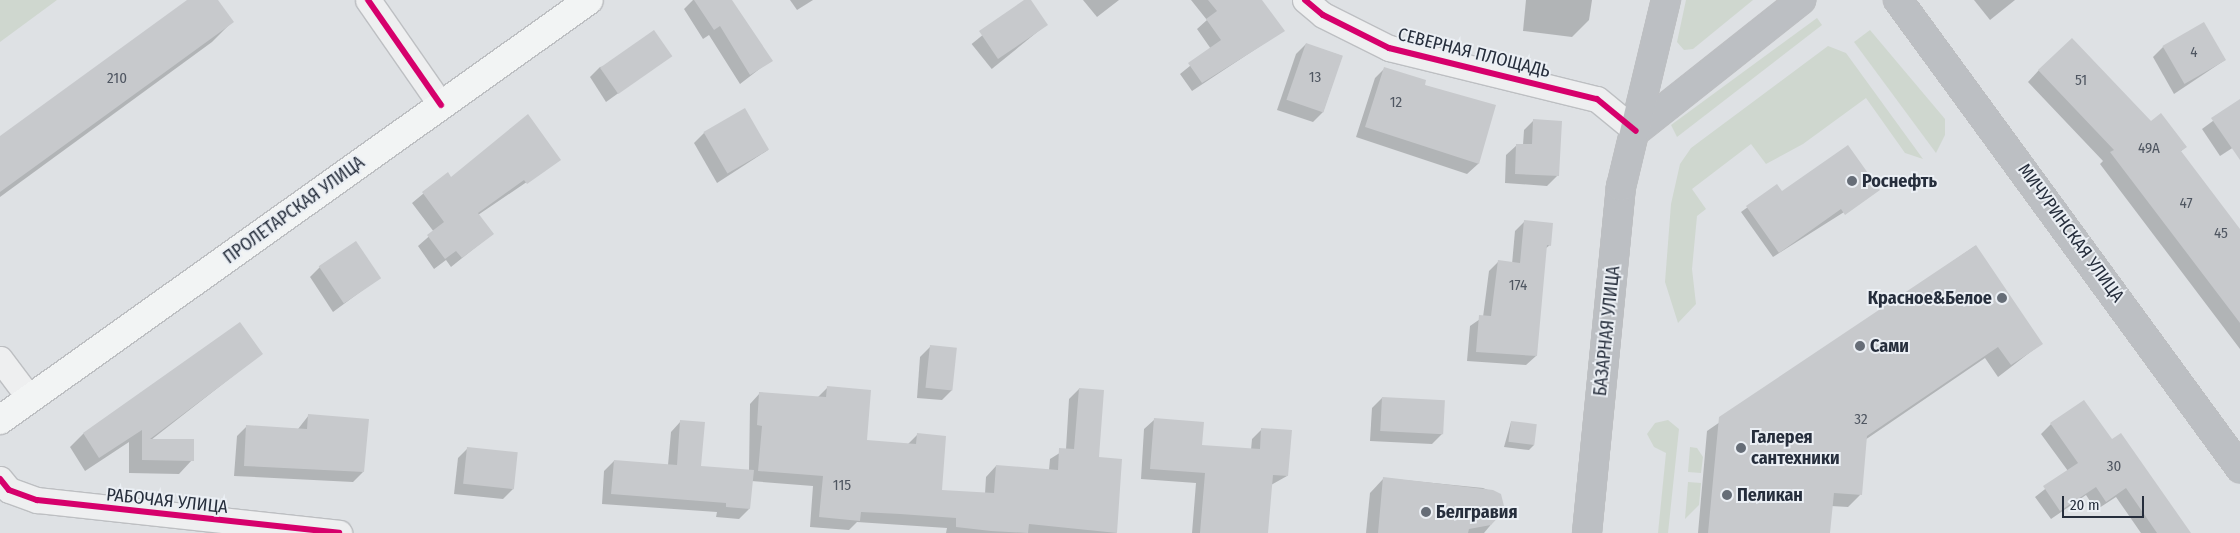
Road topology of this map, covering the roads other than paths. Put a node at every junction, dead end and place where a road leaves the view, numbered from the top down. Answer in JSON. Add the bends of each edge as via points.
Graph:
{"nodes":[{"id":1,"x":368,"y":0,"type":"edge"},
{"id":2,"x":589,"y":0,"type":"edge"},
{"id":3,"x":1305,"y":0,"type":"edge"},
{"id":4,"x":1666,"y":0,"type":"edge"},
{"id":5,"x":1801,"y":0,"type":"edge"},
{"id":6,"x":1898,"y":0,"type":"edge"},
{"id":7,"x":441,"y":105,"type":"junction"},
{"id":8,"x":1636,"y":131,"type":"junction"},
{"id":9,"x":0,"y":359,"type":"edge"},
{"id":10,"x":30,"y":399,"type":"junction"},
{"id":11,"x":0,"y":420,"type":"edge"},
{"id":12,"x":2240,"y":468,"type":"edge"},
{"id":13,"x":0,"y":478,"type":"edge"},
{"id":14,"x":339,"y":533,"type":"edge"},
{"id":15,"x":1587,"y":533,"type":"edge"}],
"edges":[{"from":1,"to":7,"type":"street"},
{"from":2,"to":7,"type":"main road","name":"ПРОЛЕТАРСКАЯ УЛИЦА"},
{"from":3,"to":8,"type":"street","name":"СЕВЕРНАЯ ПЛОЩАДЬ","via":[[1323,15],[1389,48],[1597,99]]},
{"from":4,"to":8,"type":"main road","name":"БАЗАРНАЯ УЛИЦА"},
{"from":5,"to":8,"type":"main road"},
{"from":6,"to":12,"type":"main road","name":"МИЧУРИНСКАЯ УЛИЦА"},
{"from":7,"to":10,"type":"main road","name":"ПРОЛЕТАРСКАЯ УЛИЦА"},
{"from":8,"to":15,"type":"main road","name":"БАЗАРНАЯ УЛИЦА","via":[[1621,188]]},
{"from":9,"to":10,"type":"street"},
{"from":10,"to":11,"type":"main road","name":"ПРОЛЕТАРСКАЯ УЛИЦА"},
{"from":13,"to":14,"type":"street","name":"РАБОЧАЯ УЛИЦА","via":[[9,490],[37,500]]}]}
